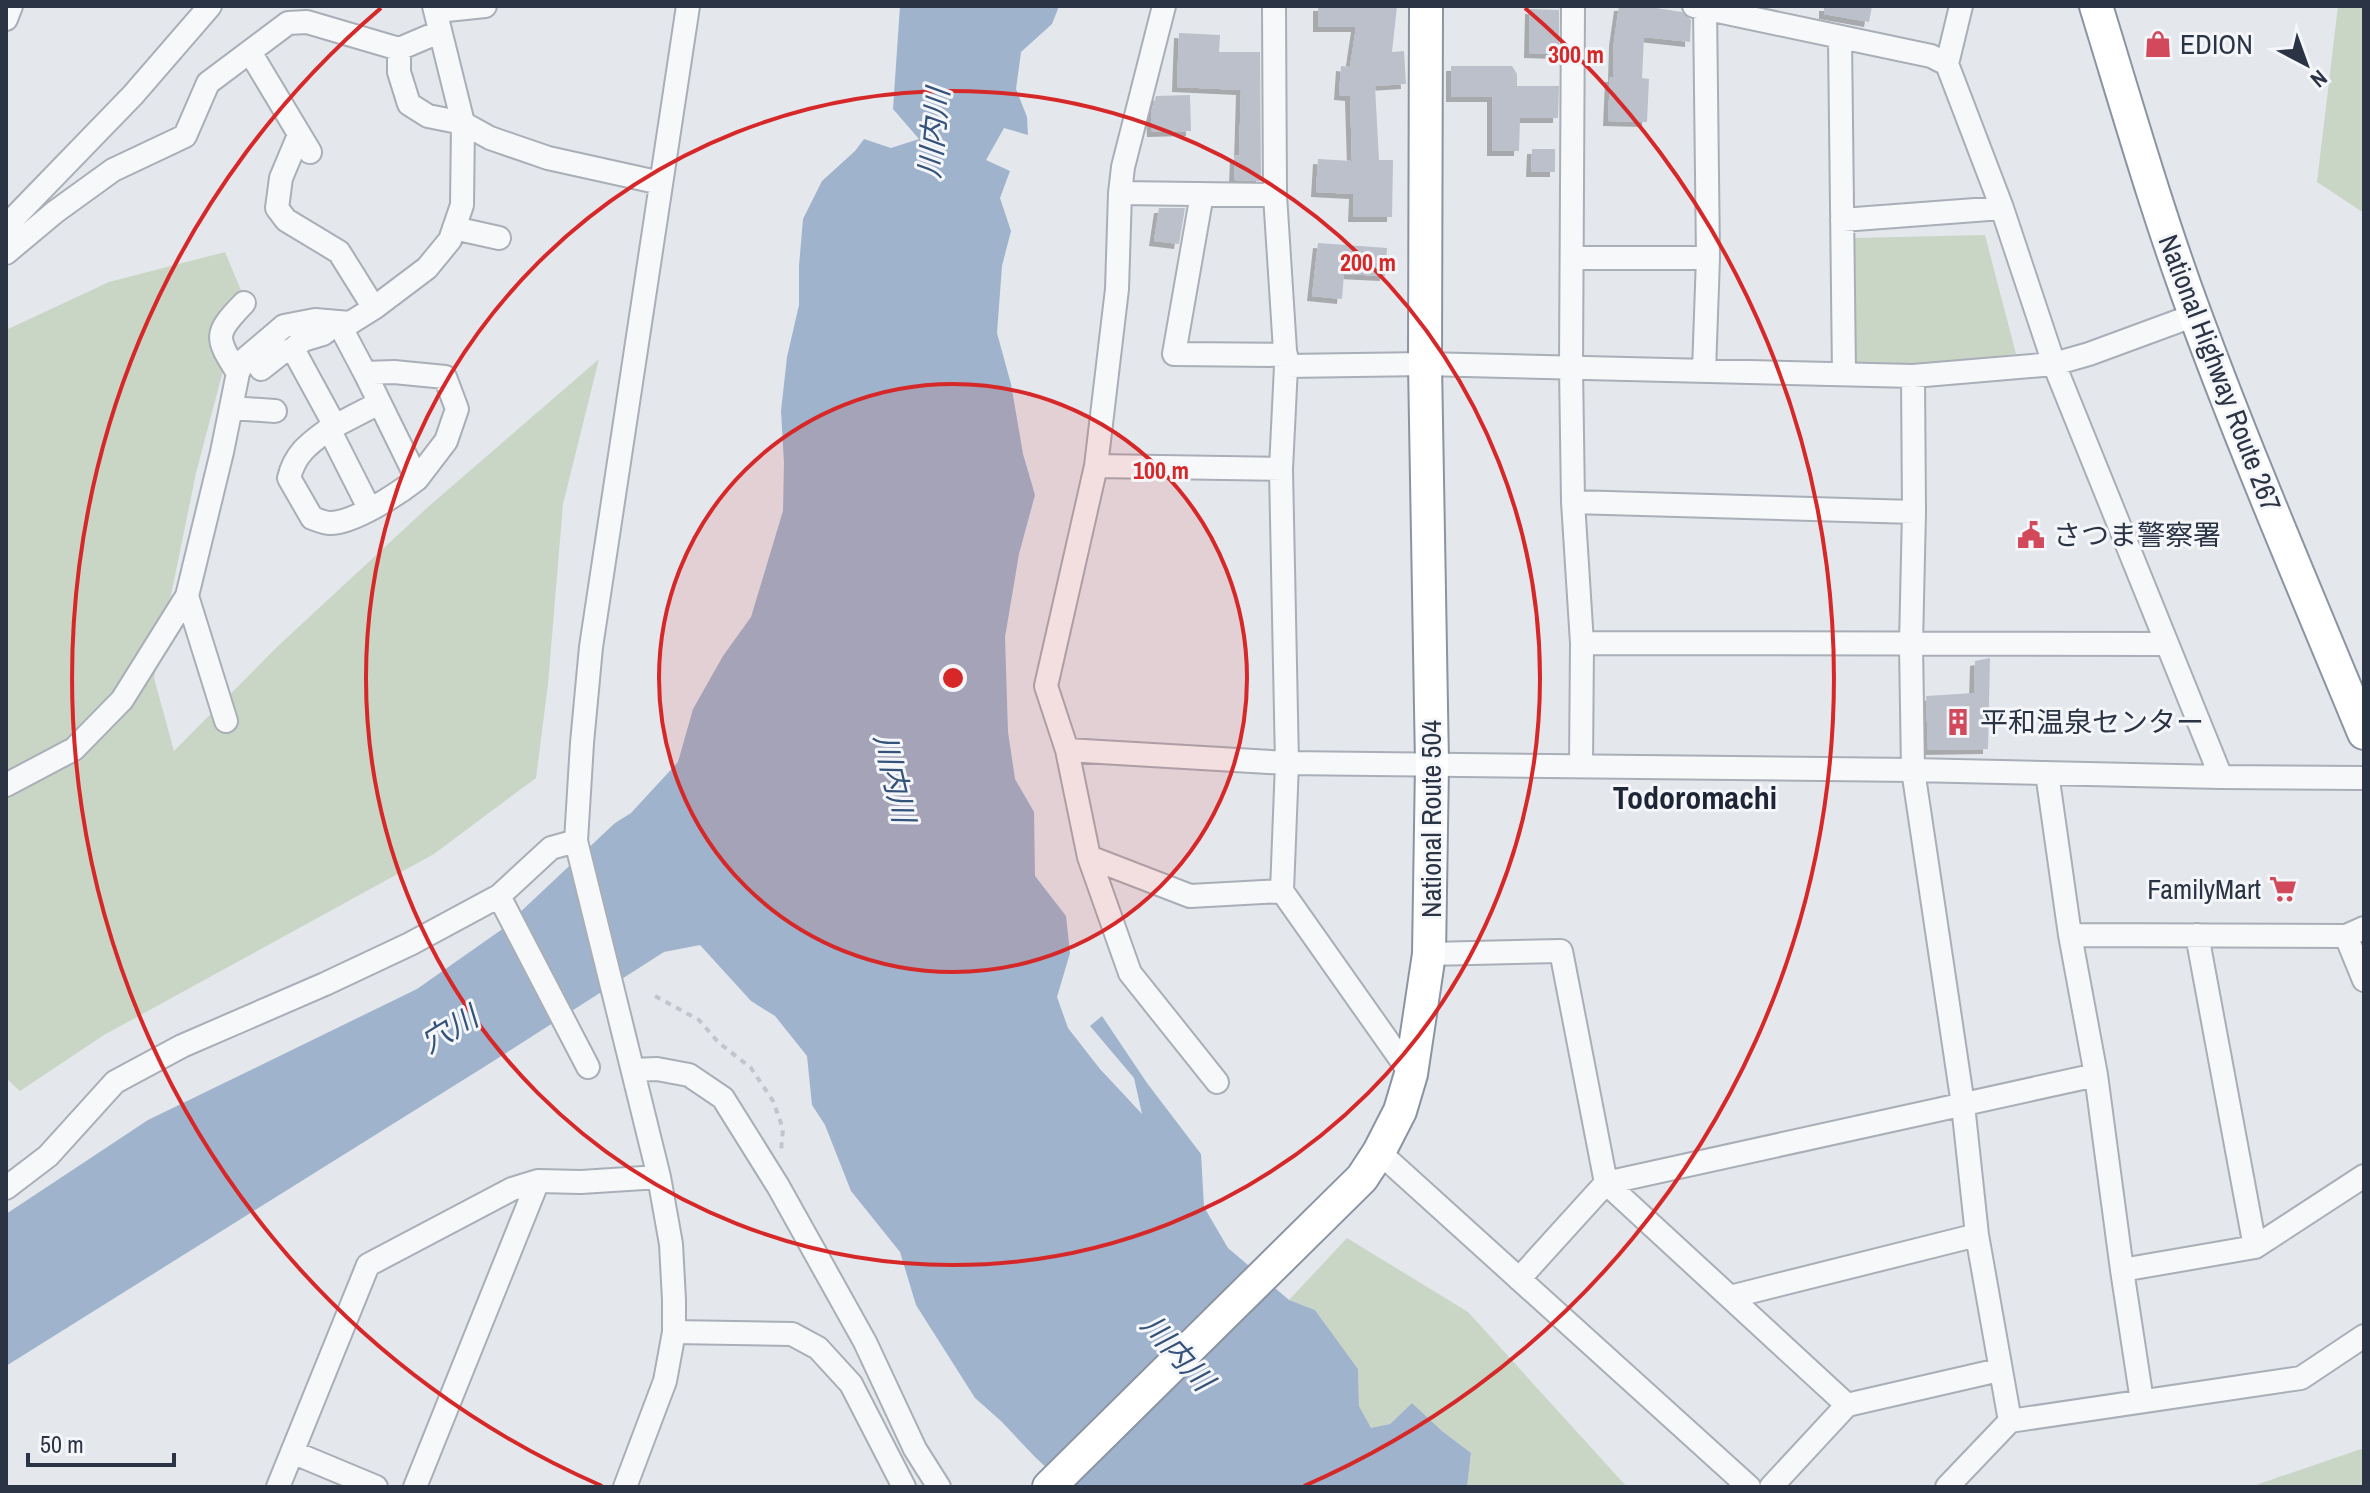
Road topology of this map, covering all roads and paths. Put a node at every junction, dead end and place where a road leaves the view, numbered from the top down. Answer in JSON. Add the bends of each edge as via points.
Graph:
{"nodes":[{"id":1,"x":11,"y":6,"type":"edge"},
{"id":2,"x":210,"y":6,"type":"edge"},
{"id":3,"x":485,"y":6,"type":"edge"},
{"id":4,"x":688,"y":6,"type":"edge"},
{"id":5,"x":1164,"y":6,"type":"edge"},
{"id":6,"x":1274,"y":6,"type":"edge"},
{"id":7,"x":1426,"y":6,"type":"edge"},
{"id":8,"x":1573,"y":6,"type":"edge"},
{"id":9,"x":1961,"y":6,"type":"edge"},
{"id":10,"x":2096,"y":6,"type":"edge"},
{"id":11,"x":1701,"y":7,"type":"edge"},
{"id":12,"x":437,"y":17,"type":"edge"},
{"id":13,"x":6,"y":19,"type":"edge"},
{"id":14,"x":1840,"y":38,"type":"junction"},
{"id":15,"x":399,"y":49,"type":"junction"},
{"id":16,"x":250,"y":52,"type":"junction"},
{"id":17,"x":1947,"y":64,"type":"junction"},
{"id":18,"x":463,"y":123,"type":"junction"},
{"id":19,"x":185,"y":136,"type":"junction"},
{"id":20,"x":134,"y":176,"type":"dead end"},
{"id":21,"x":661,"y":183,"type":"junction"},
{"id":22,"x":1120,"y":193,"type":"junction"},
{"id":23,"x":1202,"y":194,"type":"junction"},
{"id":24,"x":1275,"y":195,"type":"junction"},
{"id":25,"x":2002,"y":208,"type":"junction"},
{"id":26,"x":1842,"y":220,"type":"junction"},
{"id":27,"x":6,"y":226,"type":"edge"},
{"id":28,"x":454,"y":228,"type":"junction"},
{"id":29,"x":499,"y":238,"type":"dead end"},
{"id":30,"x":6,"y":253,"type":"edge"},
{"id":31,"x":1573,"y":258,"type":"junction"},
{"id":32,"x":1708,"y":258,"type":"junction"},
{"id":33,"x":244,"y":303,"type":"dead end"},
{"id":34,"x":374,"y":308,"type":"junction"},
{"id":35,"x":2195,"y":315,"type":"junction"},
{"id":36,"x":338,"y":322,"type":"junction"},
{"id":37,"x":293,"y":349,"type":"junction"},
{"id":38,"x":1286,"y":361,"type":"junction"},
{"id":39,"x":1425,"y":364,"type":"junction"},
{"id":40,"x":2054,"y":364,"type":"junction"},
{"id":41,"x":1571,"y":367,"type":"junction"},
{"id":42,"x":261,"y":369,"type":"dead end"},
{"id":43,"x":1704,"y":371,"type":"junction"},
{"id":44,"x":238,"y":373,"type":"junction"},
{"id":45,"x":365,"y":373,"type":"junction"},
{"id":46,"x":1844,"y":374,"type":"junction"},
{"id":47,"x":1913,"y":376,"type":"junction"},
{"id":48,"x":379,"y":403,"type":"junction"},
{"id":49,"x":231,"y":408,"type":"junction"},
{"id":50,"x":275,"y":411,"type":"dead end"},
{"id":51,"x":332,"y":427,"type":"junction"},
{"id":52,"x":1096,"y":466,"type":"junction"},
{"id":53,"x":1281,"y":469,"type":"junction"},
{"id":54,"x":417,"y":479,"type":"junction"},
{"id":55,"x":1573,"y":502,"type":"junction"},
{"id":56,"x":369,"y":508,"type":"junction"},
{"id":57,"x":1914,"y":512,"type":"junction"},
{"id":58,"x":187,"y":596,"type":"junction"},
{"id":59,"x":1582,"y":643,"type":"junction"},
{"id":60,"x":1911,"y":644,"type":"junction"},
{"id":61,"x":2167,"y":644,"type":"junction"},
{"id":62,"x":226,"y":721,"type":"dead end"},
{"id":63,"x":2364,"y":733,"type":"edge"},
{"id":64,"x":1067,"y":750,"type":"junction"},
{"id":65,"x":1287,"y":763,"type":"junction"},
{"id":66,"x":1432,"y":764,"type":"junction"},
{"id":67,"x":1581,"y":766,"type":"junction"},
{"id":68,"x":1913,"y":770,"type":"junction"},
{"id":69,"x":2047,"y":773,"type":"junction"},
{"id":70,"x":2221,"y":777,"type":"junction"},
{"id":71,"x":2364,"y":778,"type":"edge"},
{"id":72,"x":6,"y":785,"type":"edge"},
{"id":73,"x":576,"y":841,"type":"junction"},
{"id":74,"x":1089,"y":857,"type":"junction"},
{"id":75,"x":1282,"y":891,"type":"junction"},
{"id":76,"x":503,"y":902,"type":"junction"},
{"id":77,"x":2355,"y":932,"type":"edge"},
{"id":78,"x":2070,"y":935,"type":"junction"},
{"id":79,"x":2197,"y":935,"type":"junction"},
{"id":80,"x":1429,"y":954,"type":"junction"},
{"id":81,"x":2364,"y":980,"type":"edge"},
{"id":82,"x":655,"y":996,"type":"dead end"},
{"id":83,"x":588,"y":1067,"type":"dead end"},
{"id":84,"x":633,"y":1070,"type":"junction"},
{"id":85,"x":1411,"y":1074,"type":"junction"},
{"id":86,"x":2096,"y":1075,"type":"junction"},
{"id":87,"x":1217,"y":1082,"type":"dead end"},
{"id":88,"x":1963,"y":1105,"type":"junction"},
{"id":89,"x":1379,"y":1152,"type":"junction"},
{"id":90,"x":2364,"y":1176,"type":"edge"},
{"id":91,"x":659,"y":1177,"type":"junction"},
{"id":92,"x":538,"y":1181,"type":"junction"},
{"id":93,"x":1606,"y":1183,"type":"junction"},
{"id":94,"x":778,"y":1186,"type":"junction"},
{"id":95,"x":6,"y":1188,"type":"edge"},
{"id":96,"x":1977,"y":1235,"type":"junction"},
{"id":97,"x":2255,"y":1247,"type":"junction"},
{"id":98,"x":2122,"y":1270,"type":"junction"},
{"id":99,"x":1519,"y":1279,"type":"junction"},
{"id":100,"x":1730,"y":1297,"type":"junction"},
{"id":101,"x":674,"y":1332,"type":"junction"},
{"id":102,"x":2364,"y":1336,"type":"edge"},
{"id":103,"x":1999,"y":1370,"type":"junction"},
{"id":104,"x":2142,"y":1401,"type":"junction"},
{"id":105,"x":1847,"y":1405,"type":"junction"},
{"id":106,"x":2010,"y":1421,"type":"junction"},
{"id":107,"x":292,"y":1452,"type":"junction"},
{"id":108,"x":278,"y":1487,"type":"edge"},
{"id":109,"x":376,"y":1487,"type":"edge"},
{"id":110,"x":415,"y":1487,"type":"edge"},
{"id":111,"x":625,"y":1487,"type":"edge"},
{"id":112,"x":904,"y":1487,"type":"edge"},
{"id":113,"x":939,"y":1487,"type":"edge"},
{"id":114,"x":1049,"y":1487,"type":"edge"},
{"id":115,"x":1749,"y":1487,"type":"edge"},
{"id":116,"x":1771,"y":1487,"type":"edge"},
{"id":117,"x":1947,"y":1487,"type":"edge"}],
"edges":[{"from":1,"to":13,"type":"street"},
{"from":2,"to":27,"type":"street","via":[[133,95]]},
{"from":3,"to":12,"type":"street"},
{"from":4,"to":21,"type":"street"},
{"from":5,"to":22,"type":"street"},
{"from":6,"to":24,"type":"street"},
{"from":7,"to":39,"type":"highway","name":"National Route 504"},
{"from":8,"to":31,"type":"street"},
{"from":9,"to":17,"type":"street"},
{"from":10,"to":35,"type":"highway","name":"National Highway Route 267"},
{"from":11,"to":14,"type":"street"},
{"from":11,"to":32,"type":"street"},
{"from":12,"to":15,"type":"street"},
{"from":12,"to":18,"type":"street"},
{"from":14,"to":17,"type":"street"},
{"from":14,"to":26,"type":"street"},
{"from":15,"to":16,"type":"street","via":[[307,22],[288,23]]},
{"from":15,"to":18,"type":"street","via":[[399,72],[409,104],[428,116]]},
{"from":16,"to":19,"type":"street","via":[[208,83]]},
{"from":16,"to":34,"type":"street","via":[[305,144],[281,178],[277,208],[286,220],[339,252]]},
{"from":17,"to":25,"type":"street"},
{"from":18,"to":21,"type":"street","via":[[548,158]]},
{"from":18,"to":28,"type":"street","via":[[462,205]]},
{"from":19,"to":20,"type":"street","via":[[172,153]]},
{"from":19,"to":30,"type":"street","via":[[113,170]]},
{"from":21,"to":73,"type":"street","via":[[591,647]]},
{"from":22,"to":23,"type":"street"},
{"from":22,"to":52,"type":"street","via":[[1117,289]]},
{"from":23,"to":24,"type":"street"},
{"from":23,"to":38,"type":"street","via":[[1174,354]]},
{"from":24,"to":38,"type":"street"},
{"from":25,"to":26,"type":"street"},
{"from":25,"to":40,"type":"street"},
{"from":26,"to":46,"type":"street"},
{"from":28,"to":29,"type":"street"},
{"from":28,"to":34,"type":"street","via":[[427,268]]},
{"from":31,"to":32,"type":"street"},
{"from":31,"to":41,"type":"street"},
{"from":32,"to":43,"type":"street"},
{"from":33,"to":44,"type":"street","via":[[223,324],[220,338]]},
{"from":34,"to":36,"type":"street","via":[[350,323]]},
{"from":35,"to":40,"type":"street"},
{"from":35,"to":63,"type":"highway","name":"National Highway Route 267"},
{"from":36,"to":37,"type":"street"},
{"from":36,"to":44,"type":"street","via":[[284,326],[244,360]]},
{"from":36,"to":45,"type":"street"},
{"from":37,"to":42,"type":"street"},
{"from":37,"to":51,"type":"street"},
{"from":38,"to":39,"type":"street"},
{"from":38,"to":53,"type":"street"},
{"from":39,"to":41,"type":"street"},
{"from":39,"to":66,"type":"highway","name":"National Route 504"},
{"from":40,"to":47,"type":"street"},
{"from":40,"to":61,"type":"street"},
{"from":41,"to":43,"type":"street"},
{"from":41,"to":55,"type":"street"},
{"from":43,"to":46,"type":"street"},
{"from":44,"to":49,"type":"street"},
{"from":45,"to":48,"type":"street"},
{"from":45,"to":54,"type":"street","via":[[445,377],[457,409],[446,441]]},
{"from":46,"to":47,"type":"street"},
{"from":47,"to":57,"type":"street"},
{"from":48,"to":51,"type":"street"},
{"from":48,"to":54,"type":"street"},
{"from":49,"to":50,"type":"street"},
{"from":49,"to":58,"type":"street"},
{"from":51,"to":56,"type":"street"},
{"from":51,"to":56,"type":"street","via":[[303,448],[289,478],[312,518],[343,522]]},
{"from":52,"to":53,"type":"street"},
{"from":52,"to":64,"type":"street","via":[[1046,686]]},
{"from":53,"to":65,"type":"street"},
{"from":54,"to":56,"type":"street"},
{"from":55,"to":57,"type":"street"},
{"from":55,"to":59,"type":"street"},
{"from":57,"to":60,"type":"street"},
{"from":58,"to":62,"type":"street"},
{"from":58,"to":72,"type":"street","via":[[122,700],[74,749]]},
{"from":59,"to":60,"type":"street"},
{"from":59,"to":67,"type":"street"},
{"from":60,"to":61,"type":"street"},
{"from":60,"to":68,"type":"street"},
{"from":61,"to":70,"type":"street"},
{"from":64,"to":65,"type":"street"},
{"from":64,"to":74,"type":"street"},
{"from":65,"to":66,"type":"street"},
{"from":65,"to":75,"type":"street"},
{"from":66,"to":67,"type":"street"},
{"from":66,"to":80,"type":"highway","name":"National Route 504"},
{"from":67,"to":68,"type":"street"},
{"from":68,"to":69,"type":"street"},
{"from":68,"to":88,"type":"street"},
{"from":69,"to":70,"type":"street"},
{"from":69,"to":78,"type":"street"},
{"from":70,"to":71,"type":"street"},
{"from":73,"to":76,"type":"street","via":[[551,848]]},
{"from":73,"to":84,"type":"street"},
{"from":74,"to":75,"type":"street","via":[[1190,896]]},
{"from":74,"to":87,"type":"street","via":[[1130,973]]},
{"from":75,"to":85,"type":"street"},
{"from":76,"to":83,"type":"street"},
{"from":76,"to":95,"type":"street","via":[[182,1046],[115,1082],[48,1156]]},
{"from":77,"to":79,"type":"street"},
{"from":77,"to":81,"type":"street"},
{"from":78,"to":79,"type":"street"},
{"from":78,"to":86,"type":"street"},
{"from":79,"to":97,"type":"street"},
{"from":80,"to":85,"type":"highway","name":"National Route 504"},
{"from":80,"to":93,"type":"street","via":[[1561,951]]},
{"from":82,"to":94,"type":"path","via":[[699,1020],[751,1068],[773,1101],[783,1129]]},
{"from":84,"to":91,"type":"street"},
{"from":84,"to":94,"type":"street","via":[[689,1075],[723,1098]]},
{"from":85,"to":89,"type":"highway","name":"National Route 504"},
{"from":86,"to":88,"type":"street"},
{"from":86,"to":98,"type":"street"},
{"from":88,"to":93,"type":"street"},
{"from":88,"to":96,"type":"street"},
{"from":89,"to":99,"type":"street"},
{"from":89,"to":114,"type":"highway","name":"National Route 504","via":[[1325,1216]]},
{"from":90,"to":97,"type":"street"},
{"from":91,"to":92,"type":"street"},
{"from":91,"to":101,"type":"street","via":[[671,1244]]},
{"from":92,"to":107,"type":"street","via":[[512,1189],[368,1265]]},
{"from":92,"to":110,"type":"street"},
{"from":93,"to":99,"type":"street"},
{"from":93,"to":100,"type":"street"},
{"from":94,"to":113,"type":"street"},
{"from":96,"to":100,"type":"street"},
{"from":96,"to":103,"type":"street"},
{"from":97,"to":98,"type":"street"},
{"from":98,"to":104,"type":"street"},
{"from":99,"to":115,"type":"street"},
{"from":100,"to":105,"type":"street"},
{"from":101,"to":111,"type":"street","via":[[665,1381]]},
{"from":101,"to":112,"type":"street","via":[[792,1334],[818,1348],[851,1384]]},
{"from":102,"to":104,"type":"street","via":[[2301,1378]]},
{"from":103,"to":105,"type":"street"},
{"from":103,"to":106,"type":"street"},
{"from":104,"to":106,"type":"street"},
{"from":105,"to":116,"type":"street"},
{"from":106,"to":117,"type":"street"},
{"from":107,"to":108,"type":"street"},
{"from":107,"to":109,"type":"street"}]}
